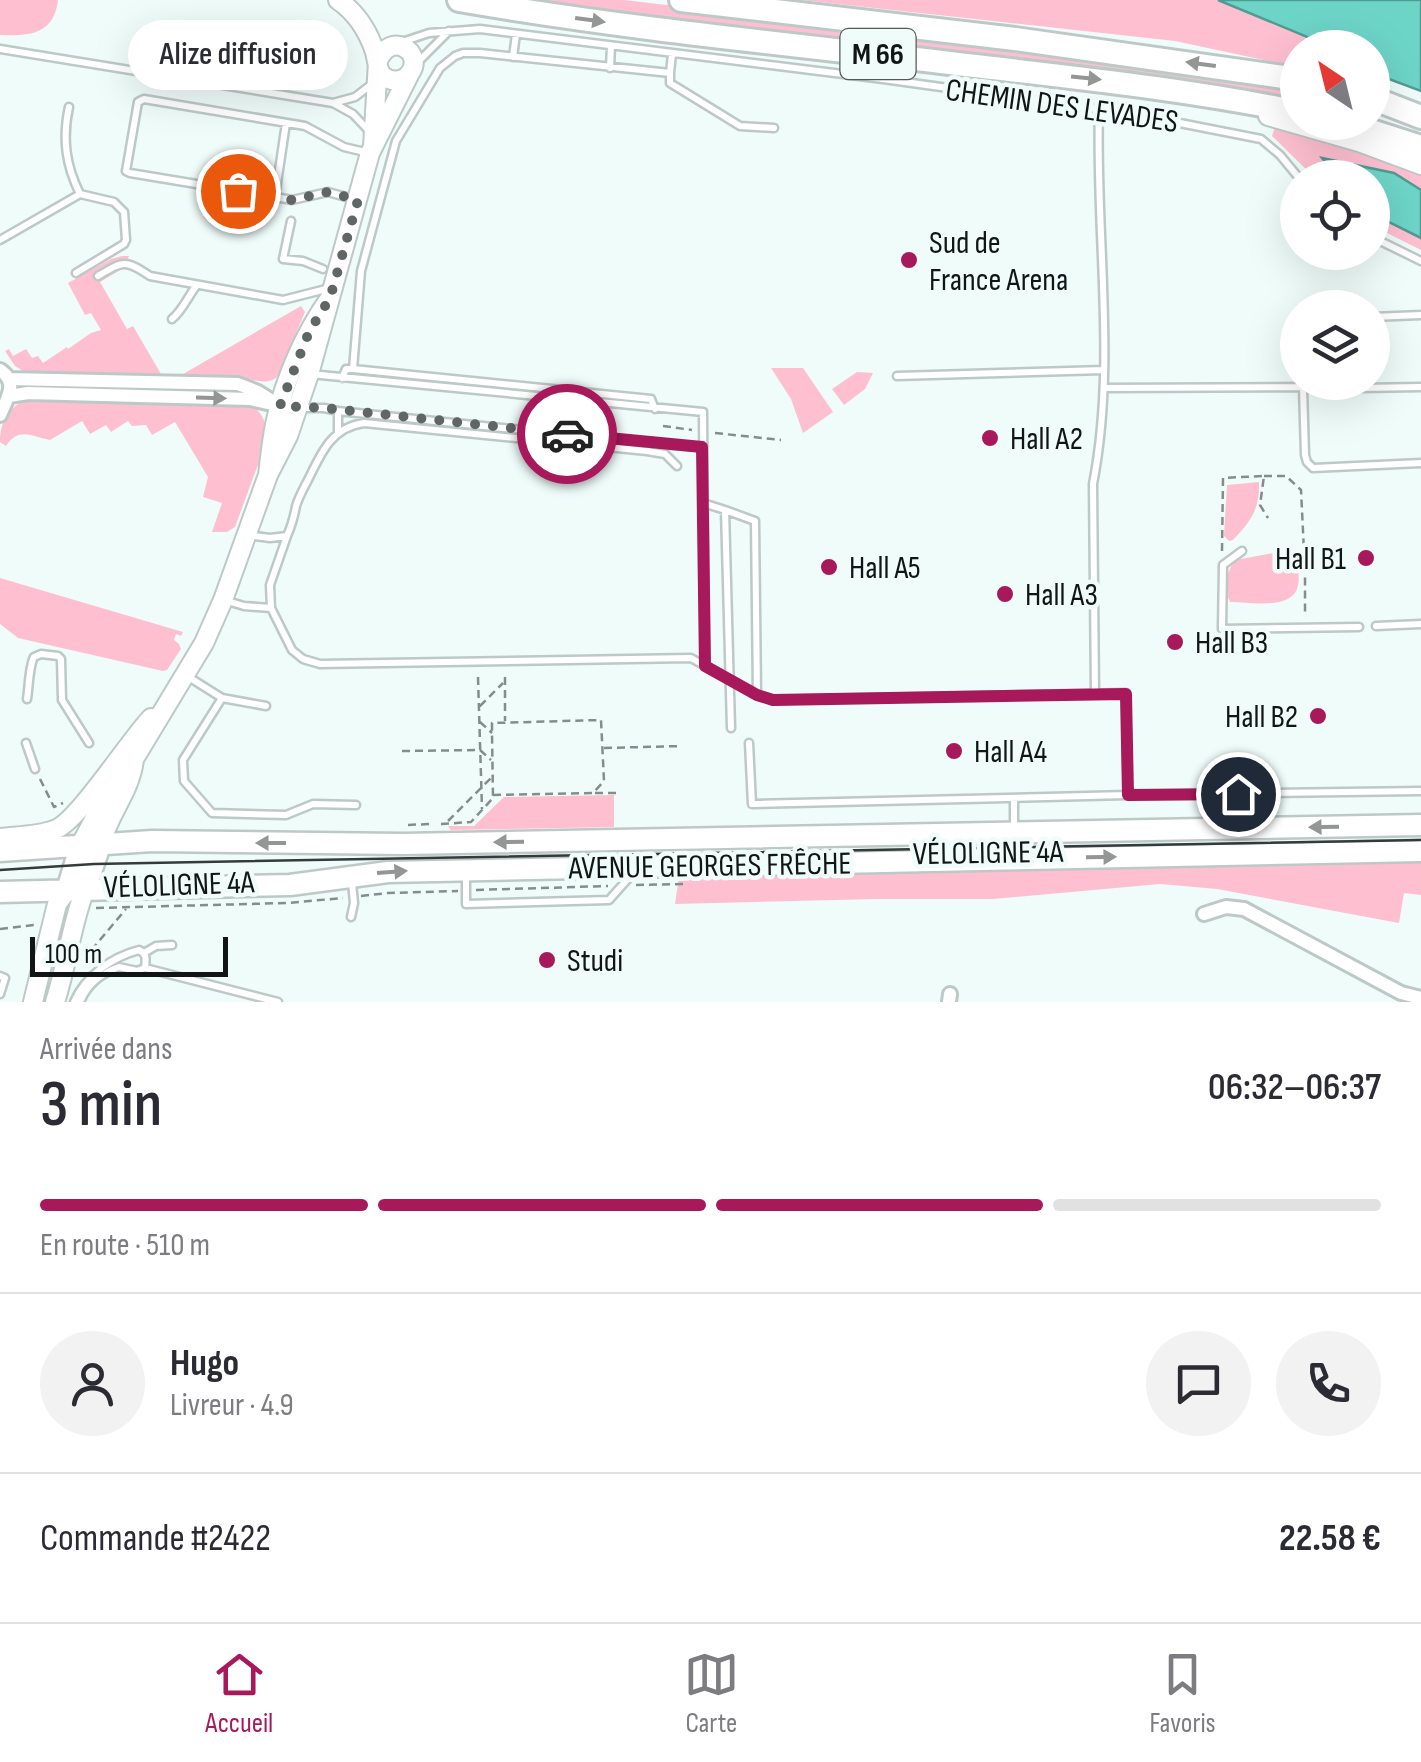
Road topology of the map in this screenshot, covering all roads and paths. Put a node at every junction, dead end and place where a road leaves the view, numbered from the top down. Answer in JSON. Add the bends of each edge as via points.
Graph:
{"nodes":[{"id":1,"x":338,"y":0,"type":"edge"},
{"id":2,"x":459,"y":0,"type":"edge"},
{"id":3,"x":681,"y":0,"type":"edge"},
{"id":4,"x":450,"y":30,"type":"junction"},
{"id":5,"x":516,"y":34,"type":"junction"},
{"id":6,"x":391,"y":46,"type":"junction"},
{"id":7,"x":611,"y":46,"type":"junction"},
{"id":8,"x":0,"y":49,"type":"edge"},
{"id":9,"x":672,"y":54,"type":"junction"},
{"id":10,"x":513,"y":57,"type":"junction"},
{"id":11,"x":378,"y":60,"type":"junction"},
{"id":12,"x":610,"y":68,"type":"junction"},
{"id":13,"x":411,"y":72,"type":"junction"},
{"id":14,"x":670,"y":73,"type":"junction"},
{"id":15,"x":1280,"y":76,"type":"edge"},
{"id":16,"x":377,"y":80,"type":"junction"},
{"id":17,"x":1247,"y":102,"type":"junction"},
{"id":18,"x":333,"y":103,"type":"junction"},
{"id":19,"x":1390,"y":105,"type":"edge"},
{"id":20,"x":68,"y":107,"type":"dead end"},
{"id":21,"x":1280,"y":108,"type":"edge"},
{"id":22,"x":1099,"y":109,"type":"junction"},
{"id":23,"x":1421,"y":117,"type":"edge"},
{"id":24,"x":286,"y":123,"type":"junction"},
{"id":25,"x":774,"y":128,"type":"dead end"},
{"id":26,"x":1390,"y":136,"type":"edge"},
{"id":27,"x":372,"y":146,"type":"junction"},
{"id":28,"x":1421,"y":146,"type":"edge"},
{"id":29,"x":1284,"y":160,"type":"edge"},
{"id":30,"x":1421,"y":166,"type":"edge"},
{"id":31,"x":80,"y":194,"type":"junction"},
{"id":32,"x":274,"y":197,"type":"junction"},
{"id":33,"x":358,"y":200,"type":"junction"},
{"id":34,"x":291,"y":221,"type":"dead end"},
{"id":35,"x":0,"y":240,"type":"edge"},
{"id":36,"x":1390,"y":246,"type":"edge"},
{"id":37,"x":1421,"y":261,"type":"edge"},
{"id":38,"x":323,"y":269,"type":"dead end"},
{"id":39,"x":76,"y":273,"type":"dead end"},
{"id":40,"x":98,"y":276,"type":"dead end"},
{"id":41,"x":198,"y":285,"type":"junction"},
{"id":42,"x":332,"y":292,"type":"junction"},
{"id":43,"x":1421,"y":315,"type":"edge"},
{"id":44,"x":1390,"y":316,"type":"edge"},
{"id":45,"x":172,"y":319,"type":"dead end"},
{"id":46,"x":0,"y":355,"type":"edge"},
{"id":47,"x":354,"y":369,"type":"junction"},
{"id":48,"x":1104,"y":370,"type":"junction"},
{"id":49,"x":5,"y":375,"type":"edge"},
{"id":50,"x":300,"y":375,"type":"junction"},
{"id":51,"x":897,"y":376,"type":"dead end"},
{"id":52,"x":342,"y":378,"type":"junction"},
{"id":53,"x":1280,"y":386,"type":"edge"},
{"id":54,"x":1390,"y":386,"type":"edge"},
{"id":55,"x":1421,"y":387,"type":"edge"},
{"id":56,"x":1105,"y":388,"type":"junction"},
{"id":57,"x":5,"y":400,"type":"edge"},
{"id":58,"x":1304,"y":400,"type":"edge"},
{"id":59,"x":288,"y":407,"type":"junction"},
{"id":60,"x":655,"y":409,"type":"junction"},
{"id":61,"x":338,"y":411,"type":"junction"},
{"id":62,"x":0,"y":414,"type":"edge"},
{"id":63,"x":664,"y":426,"type":"dead end"},
{"id":64,"x":702,"y":431,"type":"junction"},
{"id":65,"x":338,"y":433,"type":"junction"},
{"id":66,"x":781,"y":440,"type":"dead end"},
{"id":67,"x":702,"y":447,"type":"junction"},
{"id":68,"x":1421,"y":463,"type":"edge"},
{"id":69,"x":677,"y":466,"type":"dead end"},
{"id":70,"x":1264,"y":476,"type":"junction"},
{"id":71,"x":703,"y":503,"type":"junction"},
{"id":72,"x":725,"y":510,"type":"junction"},
{"id":73,"x":1268,"y":518,"type":"dead end"},
{"id":74,"x":246,"y":535,"type":"junction"},
{"id":75,"x":287,"y":536,"type":"junction"},
{"id":76,"x":1242,"y":551,"type":"dead end"},
{"id":77,"x":1223,"y":567,"type":"junction"},
{"id":78,"x":223,"y":600,"type":"junction"},
{"id":79,"x":271,"y":608,"type":"junction"},
{"id":80,"x":1421,"y":624,"type":"edge"},
{"id":81,"x":1376,"y":626,"type":"dead end"},
{"id":82,"x":1358,"y":627,"type":"dead end"},
{"id":83,"x":1304,"y":628,"type":"junction"},
{"id":84,"x":705,"y":666,"type":"junction"},
{"id":85,"x":478,"y":677,"type":"dead end"},
{"id":86,"x":730,"y":680,"type":"junction"},
{"id":87,"x":182,"y":682,"type":"junction"},
{"id":88,"x":1095,"y":694,"type":"junction"},
{"id":89,"x":757,"y":695,"type":"junction"},
{"id":90,"x":222,"y":698,"type":"junction"},
{"id":91,"x":26,"y":699,"type":"dead end"},
{"id":92,"x":266,"y":706,"type":"dead end"},
{"id":93,"x":479,"y":706,"type":"junction"},
{"id":94,"x":479,"y":721,"type":"junction"},
{"id":95,"x":506,"y":723,"type":"junction"},
{"id":96,"x":731,"y":728,"type":"dead end"},
{"id":97,"x":492,"y":733,"type":"junction"},
{"id":98,"x":26,"y":743,"type":"dead end"},
{"id":99,"x":748,"y":743,"type":"dead end"},
{"id":100,"x":90,"y":744,"type":"dead end"},
{"id":101,"x":682,"y":746,"type":"dead end"},
{"id":102,"x":602,"y":748,"type":"junction"},
{"id":103,"x":402,"y":750,"type":"dead end"},
{"id":104,"x":480,"y":750,"type":"junction"},
{"id":105,"x":492,"y":761,"type":"junction"},
{"id":106,"x":35,"y":769,"type":"joint"},
{"id":107,"x":493,"y":776,"type":"junction"},
{"id":108,"x":481,"y":788,"type":"junction"},
{"id":109,"x":1421,"y":792,"type":"edge"},
{"id":110,"x":594,"y":793,"type":"junction"},
{"id":111,"x":620,"y":793,"type":"dead end"},
{"id":112,"x":493,"y":794,"type":"junction"},
{"id":113,"x":1128,"y":795,"type":"junction"},
{"id":114,"x":1014,"y":799,"type":"junction"},
{"id":115,"x":356,"y":804,"type":"dead end"},
{"id":116,"x":64,"y":805,"type":"dead end"},
{"id":117,"x":482,"y":810,"type":"junction"},
{"id":118,"x":428,"y":824,"type":"dead end"},
{"id":119,"x":408,"y":825,"type":"dead end"},
{"id":120,"x":1421,"y":825,"type":"edge"},
{"id":121,"x":1014,"y":833,"type":"junction"},
{"id":122,"x":0,"y":838,"type":"edge"},
{"id":123,"x":91,"y":844,"type":"junction"},
{"id":124,"x":0,"y":851,"type":"edge"},
{"id":125,"x":1421,"y":851,"type":"edge"},
{"id":126,"x":639,"y":866,"type":"junction"},
{"id":127,"x":466,"y":880,"type":"junction"},
{"id":128,"x":696,"y":884,"type":"dead end"},
{"id":129,"x":622,"y":886,"type":"junction"},
{"id":130,"x":352,"y":887,"type":"junction"},
{"id":131,"x":0,"y":892,"type":"edge"},
{"id":132,"x":76,"y":896,"type":"junction"},
{"id":133,"x":127,"y":898,"type":"junction"},
{"id":134,"x":1204,"y":914,"type":"dead end"},
{"id":135,"x":351,"y":916,"type":"dead end"},
{"id":136,"x":45,"y":924,"type":"dead end"},
{"id":137,"x":0,"y":929,"type":"edge"},
{"id":138,"x":172,"y":945,"type":"dead end"},
{"id":139,"x":144,"y":952,"type":"junction"},
{"id":140,"x":80,"y":962,"type":"dead end"},
{"id":141,"x":145,"y":968,"type":"junction"},
{"id":142,"x":0,"y":976,"type":"edge"},
{"id":143,"x":0,"y":994,"type":"edge"},
{"id":144,"x":1421,"y":998,"type":"edge"},
{"id":145,"x":33,"y":1002,"type":"edge"},
{"id":146,"x":54,"y":1002,"type":"edge"},
{"id":147,"x":77,"y":1002,"type":"edge"},
{"id":148,"x":278,"y":1002,"type":"edge"}],
"edges":[{"from":1,"to":11,"type":"street","via":[[364,26]]},
{"from":2,"to":17,"type":"highway","number":"M 66","one_way":true},
{"from":15,"to":3,"type":"highway","number":"M 66","one_way":true},
{"from":4,"to":5,"type":"lane","name":"CHEMIN DES LEVADES"},
{"from":4,"to":6,"type":"lane","name":"CHEMIN DES LEVADES"},
{"from":4,"to":13,"type":"lane"},
{"from":5,"to":7,"type":"lane","name":"CHEMIN DES LEVADES"},
{"from":5,"to":10,"type":"lane"},
{"from":6,"to":11,"type":"street"},
{"from":6,"to":13,"type":"street","via":[[407,49]]},
{"from":7,"to":9,"type":"lane","name":"CHEMIN DES LEVADES"},
{"from":7,"to":12,"type":"lane"},
{"from":8,"to":18,"type":"lane"},
{"from":9,"to":14,"type":"lane"},
{"from":9,"to":22,"type":"lane","name":"CHEMIN DES LEVADES"},
{"from":10,"to":12,"type":"lane"},
{"from":10,"to":47,"type":"lane","via":[[462,53],[445,64],[396,141],[361,271]]},
{"from":11,"to":13,"type":"street","via":[[388,79]]},
{"from":11,"to":16,"type":"street"},
{"from":12,"to":14,"type":"lane"},
{"from":13,"to":27,"type":"street"},
{"from":14,"to":25,"type":"lane","via":[[670,82],[740,126]]},
{"from":16,"to":18,"type":"lane"},
{"from":16,"to":27,"type":"street"},
{"from":17,"to":21,"type":"highway","number":"M 66"},
{"from":17,"to":30,"type":"street","number":"M 66","via":[[1268,116]]},
{"from":18,"to":27,"type":"lane","via":[[354,114]]},
{"from":19,"to":23,"type":"highway"},
{"from":20,"to":31,"type":"lane","via":[[65,145]]},
{"from":22,"to":29,"type":"lane","name":"CHEMIN DES LEVADES","via":[[1260,139]]},
{"from":22,"to":48,"type":"lane"},
{"from":24,"to":27,"type":"lane","via":[[344,147]]},
{"from":24,"to":32,"type":"lane"},
{"from":24,"to":32,"type":"lane","via":[[140,100],[125,167]]},
{"from":26,"to":28,"type":"highway"},
{"from":27,"to":33,"type":"street"},
{"from":31,"to":35,"type":"lane"},
{"from":31,"to":39,"type":"lane","via":[[120,206],[126,240]]},
{"from":32,"to":33,"type":"lane","via":[[328,192]]},
{"from":33,"to":42,"type":"street"},
{"from":34,"to":38,"type":"lane","via":[[283,259]]},
{"from":36,"to":37,"type":"lane"},
{"from":40,"to":41,"type":"lane","via":[[125,263],[150,276]]},
{"from":41,"to":42,"type":"lane","via":[[283,300]]},
{"from":41,"to":45,"type":"lane"},
{"from":42,"to":50,"type":"street"},
{"from":43,"to":44,"type":"lane"},
{"from":46,"to":49,"type":"street"},
{"from":47,"to":52,"type":"lane"},
{"from":47,"to":60,"type":"lane","via":[[651,399]]},
{"from":48,"to":51,"type":"lane"},
{"from":48,"to":56,"type":"lane"},
{"from":49,"to":57,"type":"street"},
{"from":49,"to":59,"type":"street","via":[[238,384]]},
{"from":50,"to":52,"type":"lane"},
{"from":50,"to":59,"type":"street"},
{"from":52,"to":60,"type":"lane"},
{"from":53,"to":56,"type":"lane"},
{"from":54,"to":55,"type":"lane"},
{"from":56,"to":88,"type":"lane","via":[[1093,484]]},
{"from":57,"to":59,"type":"street","one_way":true,"via":[[28,393],[242,398]]},
{"from":57,"to":62,"type":"street"},
{"from":58,"to":68,"type":"lane","via":[[1305,455],[1313,468]]},
{"from":59,"to":61,"type":"lane"},
{"from":59,"to":74,"type":"street","via":[[288,436]]},
{"from":60,"to":64,"type":"lane","via":[[703,412]]},
{"from":61,"to":65,"type":"lane"},
{"from":61,"to":67,"type":"lane"},
{"from":63,"to":64,"type":"path"},
{"from":64,"to":66,"type":"path"},
{"from":64,"to":67,"type":"lane"},
{"from":65,"to":69,"type":"lane","via":[[364,424],[646,451],[665,454]]},
{"from":65,"to":75,"type":"lane","via":[[318,460]]},
{"from":67,"to":71,"type":"lane"},
{"from":70,"to":73,"type":"path","via":[[1260,505]]},
{"from":70,"to":77,"type":"path","via":[[1223,478]]},
{"from":70,"to":83,"type":"path","via":[[1286,476],[1301,490]]},
{"from":71,"to":72,"type":"lane"},
{"from":71,"to":84,"type":"lane"},
{"from":72,"to":86,"type":"lane"},
{"from":72,"to":89,"type":"lane","via":[[755,521]]},
{"from":74,"to":75,"type":"lane"},
{"from":74,"to":78,"type":"street"},
{"from":75,"to":79,"type":"lane","via":[[270,585]]},
{"from":76,"to":77,"type":"lane"},
{"from":77,"to":83,"type":"lane","via":[[1222,630]]},
{"from":78,"to":79,"type":"lane"},
{"from":78,"to":87,"type":"street"},
{"from":79,"to":84,"type":"lane","via":[[292,650],[320,664],[682,657]]},
{"from":80,"to":81,"type":"lane"},
{"from":82,"to":83,"type":"lane"},
{"from":84,"to":86,"type":"lane"},
{"from":85,"to":93,"type":"path"},
{"from":86,"to":89,"type":"lane"},
{"from":86,"to":96,"type":"lane"},
{"from":87,"to":90,"type":"lane"},
{"from":87,"to":122,"type":"street","via":[[75,815],[54,830]]},
{"from":87,"to":123,"type":"street","via":[[120,771]]},
{"from":88,"to":89,"type":"lane","via":[[773,700]]},
{"from":88,"to":113,"type":"lane","via":[[1126,694]]},
{"from":90,"to":92,"type":"lane"},
{"from":90,"to":115,"type":"lane","via":[[182,760],[184,781],[212,813],[286,815],[312,804]]},
{"from":91,"to":100,"type":"lane","via":[[34,656],[58,656],[62,700]]},
{"from":93,"to":94,"type":"path"},
{"from":93,"to":95,"type":"path","via":[[505,679]]},
{"from":94,"to":97,"type":"path"},
{"from":94,"to":104,"type":"path"},
{"from":95,"to":97,"type":"path","via":[[492,723]]},
{"from":95,"to":102,"type":"path","via":[[602,720]]},
{"from":97,"to":105,"type":"path"},
{"from":98,"to":106,"type":"lane"},
{"from":99,"to":114,"type":"lane","via":[[752,804]]},
{"from":101,"to":102,"type":"path"},
{"from":102,"to":110,"type":"path","via":[[604,781]]},
{"from":103,"to":104,"type":"path"},
{"from":104,"to":105,"type":"path"},
{"from":104,"to":108,"type":"path"},
{"from":105,"to":107,"type":"path"},
{"from":106,"to":116,"type":"path","via":[[54,807]]},
{"from":107,"to":108,"type":"path"},
{"from":107,"to":112,"type":"path"},
{"from":108,"to":117,"type":"path"},
{"from":108,"to":117,"type":"path","via":[[444,824],[471,822]]},
{"from":109,"to":113,"type":"lane"},
{"from":110,"to":111,"type":"path"},
{"from":110,"to":112,"type":"path"},
{"from":112,"to":117,"type":"path"},
{"from":113,"to":114,"type":"lane"},
{"from":114,"to":121,"type":"lane"},
{"from":118,"to":119,"type":"path"},
{"from":120,"to":121,"type":"main road","name":"AVENUE GEORGES FRÊCHE","one_way":true},
{"from":121,"to":123,"type":"main road","name":"AVENUE GEORGES FRÊCHE","one_way":true},
{"from":123,"to":124,"type":"main road","name":"AVENUE GEORGES FRÊCHE"},
{"from":123,"to":132,"type":"main road"},
{"from":126,"to":125,"type":"main road","name":"AVENUE GEORGES FRÊCHE","one_way":true},
{"from":126,"to":127,"type":"main road","name":"AVENUE GEORGES FRÊCHE"},
{"from":126,"to":129,"type":"lane"},
{"from":127,"to":129,"type":"path","name":"VÉLOLIGNE 4A"},
{"from":127,"to":129,"type":"lane","via":[[466,904],[609,900]]},
{"from":127,"to":130,"type":"path","name":"VÉLOLIGNE 4A","via":[[388,893]]},
{"from":130,"to":127,"type":"main road","name":"AVENUE GEORGES FRÊCHE","one_way":true,"via":[[388,872]]},
{"from":128,"to":129,"type":"path","name":"VÉLOLIGNE 4A"},
{"from":130,"to":133,"type":"main road","name":"AVENUE GEORGES FRÊCHE"},
{"from":130,"to":133,"type":"path","name":"VÉLOLIGNE 4A","via":[[287,903]]},
{"from":130,"to":135,"type":"lane"},
{"from":131,"to":132,"type":"main road","name":"AVENUE GEORGES FRÊCHE"},
{"from":132,"to":133,"type":"main road","name":"AVENUE GEORGES FRÊCHE"},
{"from":132,"to":133,"type":"path","name":"VÉLOLIGNE 4A"},
{"from":132,"to":145,"type":"street","via":[[57,904]]},
{"from":132,"to":146,"type":"street"},
{"from":133,"to":140,"type":"path","via":[[119,919]]},
{"from":134,"to":144,"type":"street","via":[[1244,909]]},
{"from":136,"to":137,"type":"path"},
{"from":138,"to":139,"type":"lane"},
{"from":139,"to":141,"type":"lane"},
{"from":139,"to":147,"type":"lane","via":[[124,954],[101,969],[79,990]]},
{"from":141,"to":147,"type":"lane","via":[[111,970]]},
{"from":141,"to":148,"type":"lane"},
{"from":142,"to":143,"type":"lane","via":[[6,978]]}]}
